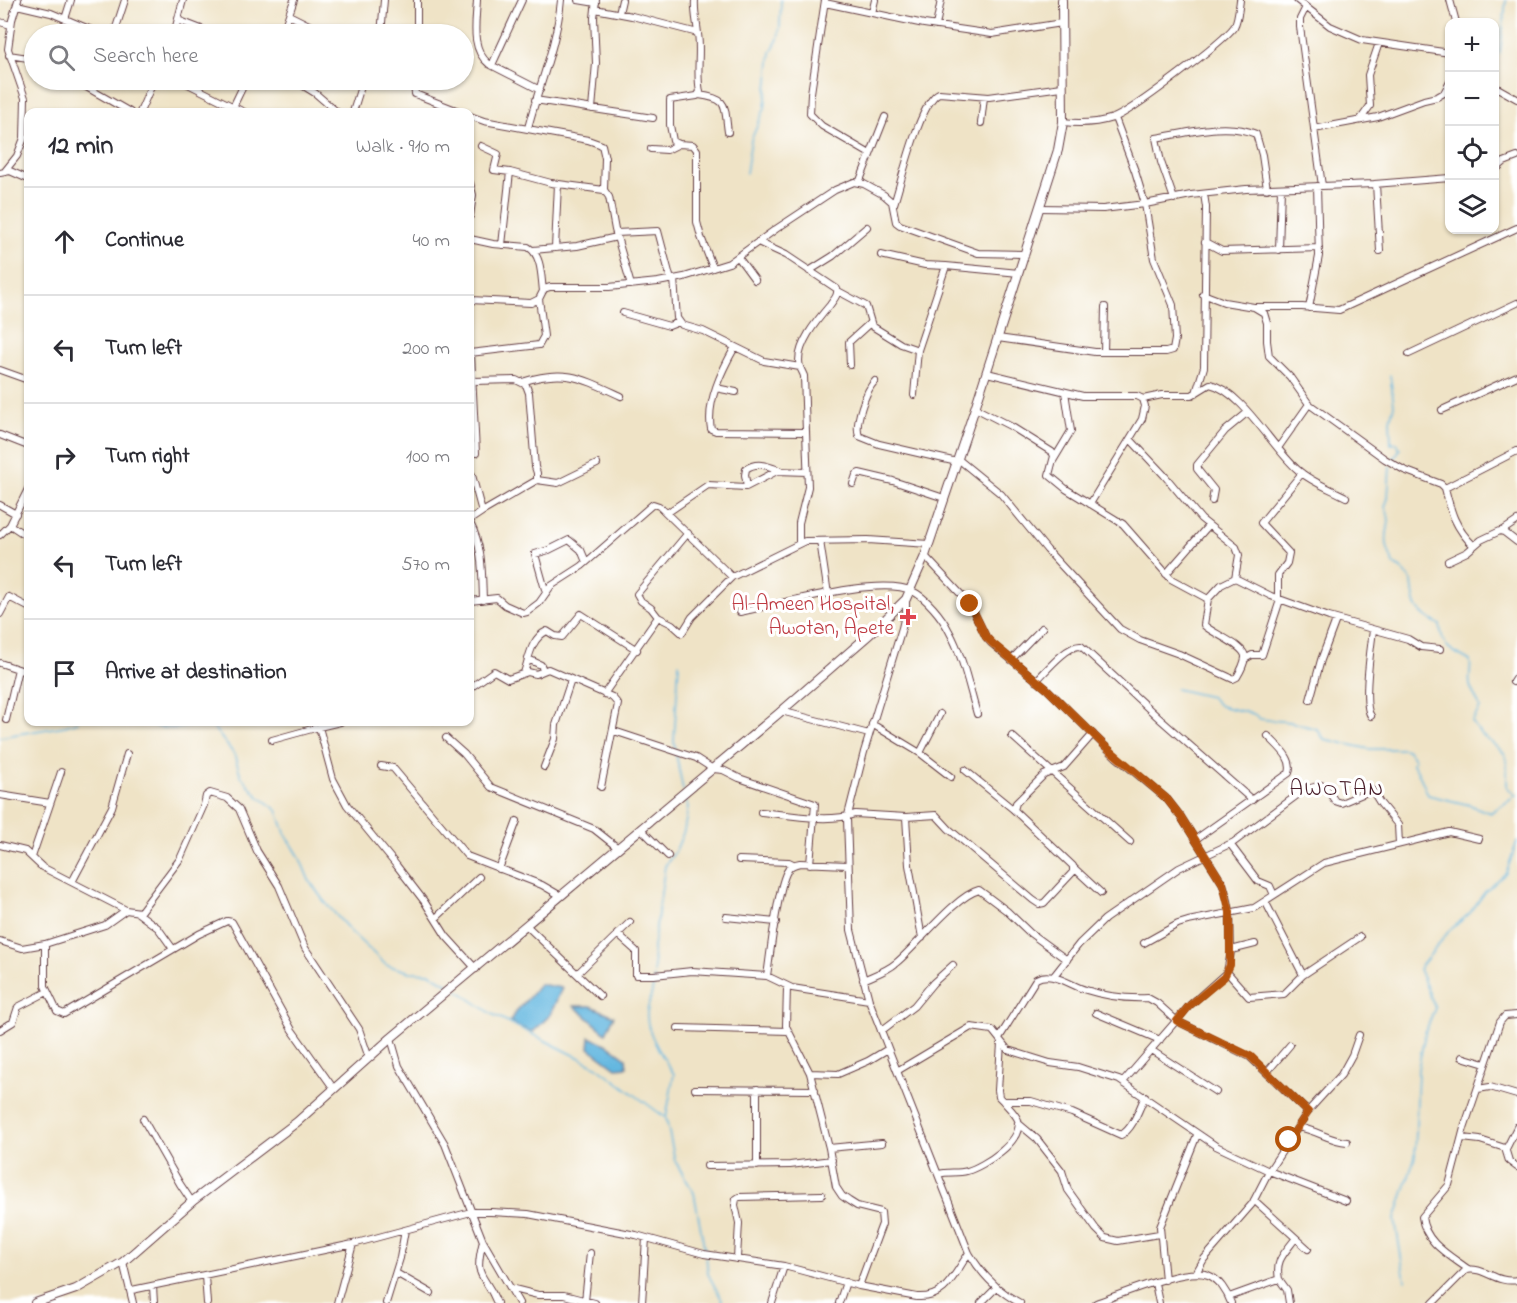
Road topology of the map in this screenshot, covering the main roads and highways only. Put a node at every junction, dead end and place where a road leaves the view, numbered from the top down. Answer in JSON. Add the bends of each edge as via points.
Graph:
{"nodes":[{"id":1,"x":1062,"y":0,"type":"edge"},
{"id":2,"x":35,"y":1303,"type":"edge"}],
"edges":[{"from":1,"to":2,"type":"main road","via":[[1063,122],[1058,150],[945,498],[906,598],[870,634],[713,769],[123,1262],[76,1289]]}]}
